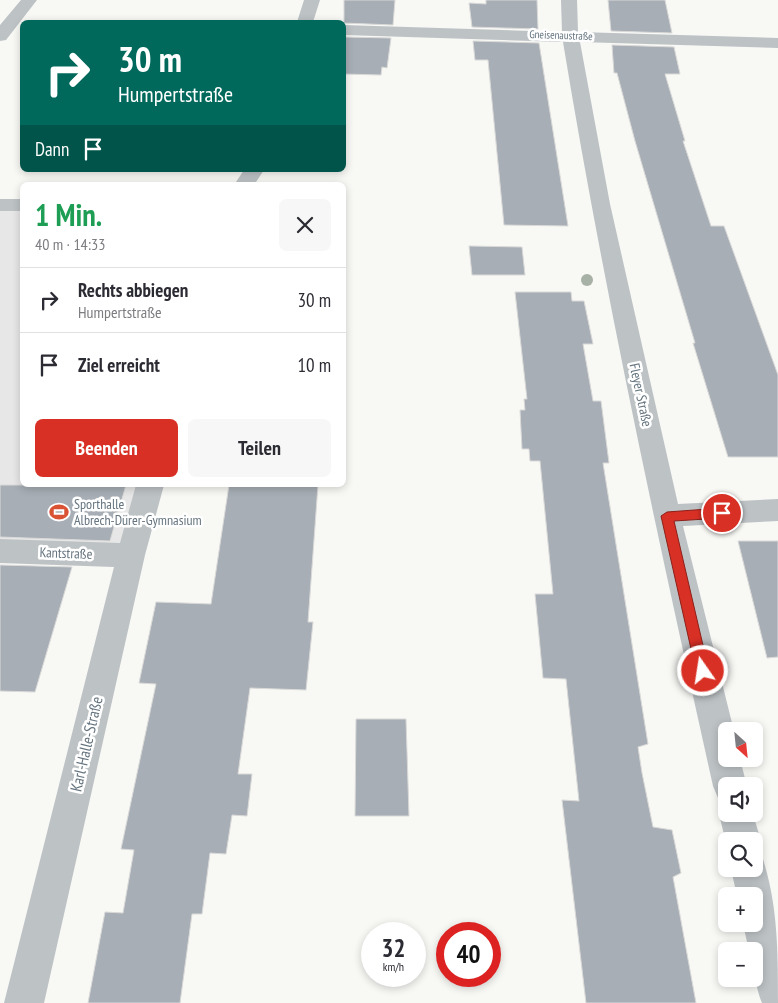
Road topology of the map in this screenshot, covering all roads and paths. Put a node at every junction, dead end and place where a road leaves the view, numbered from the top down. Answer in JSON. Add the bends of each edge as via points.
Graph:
{"nodes":[{"id":1,"x":29,"y":0,"type":"edge"},
{"id":2,"x":312,"y":0,"type":"edge"},
{"id":3,"x":569,"y":0,"type":"edge"},
{"id":4,"x":306,"y":20,"type":"edge"},
{"id":5,"x":13,"y":22,"type":"junction"},
{"id":6,"x":20,"y":22,"type":"edge"},
{"id":7,"x":346,"y":30,"type":"edge"},
{"id":8,"x":570,"y":35,"type":"junction"},
{"id":9,"x":0,"y":36,"type":"edge"},
{"id":10,"x":778,"y":43,"type":"edge"},
{"id":11,"x":0,"y":204,"type":"edge"},
{"id":12,"x":20,"y":205,"type":"edge"},
{"id":13,"x":149,"y":487,"type":"edge"},
{"id":14,"x":778,"y":510,"type":"edge"},
{"id":15,"x":667,"y":516,"type":"junction"},
{"id":16,"x":0,"y":551,"type":"edge"},
{"id":17,"x":131,"y":555,"type":"junction"},
{"id":18,"x":728,"y":777,"type":"edge"},
{"id":19,"x":751,"y":877,"type":"edge"},
{"id":20,"x":778,"y":994,"type":"edge"},
{"id":21,"x":24,"y":1003,"type":"edge"}],
"edges":[{"from":1,"to":5,"type":"street"},
{"from":2,"to":4,"type":"street"},
{"from":3,"to":8,"type":"street","name":"Fleyer Straße"},
{"from":5,"to":6,"type":"street"},
{"from":5,"to":9,"type":"street"},
{"from":7,"to":8,"type":"street","name":"Gneisenaustraße"},
{"from":8,"to":10,"type":"street","name":"Gneisenaustraße"},
{"from":8,"to":15,"type":"street","name":"Fleyer Straße","via":[[600,204]]},
{"from":11,"to":12,"type":"street"},
{"from":13,"to":17,"type":"street","name":"Karl-Halle-Straße"},
{"from":14,"to":15,"type":"street"},
{"from":15,"to":18,"type":"street","name":"Fleyer Straße"},
{"from":16,"to":17,"type":"street","name":"Kantstraße"},
{"from":17,"to":21,"type":"street","name":"Karl-Halle-Straße"},
{"from":19,"to":20,"type":"street"}]}
